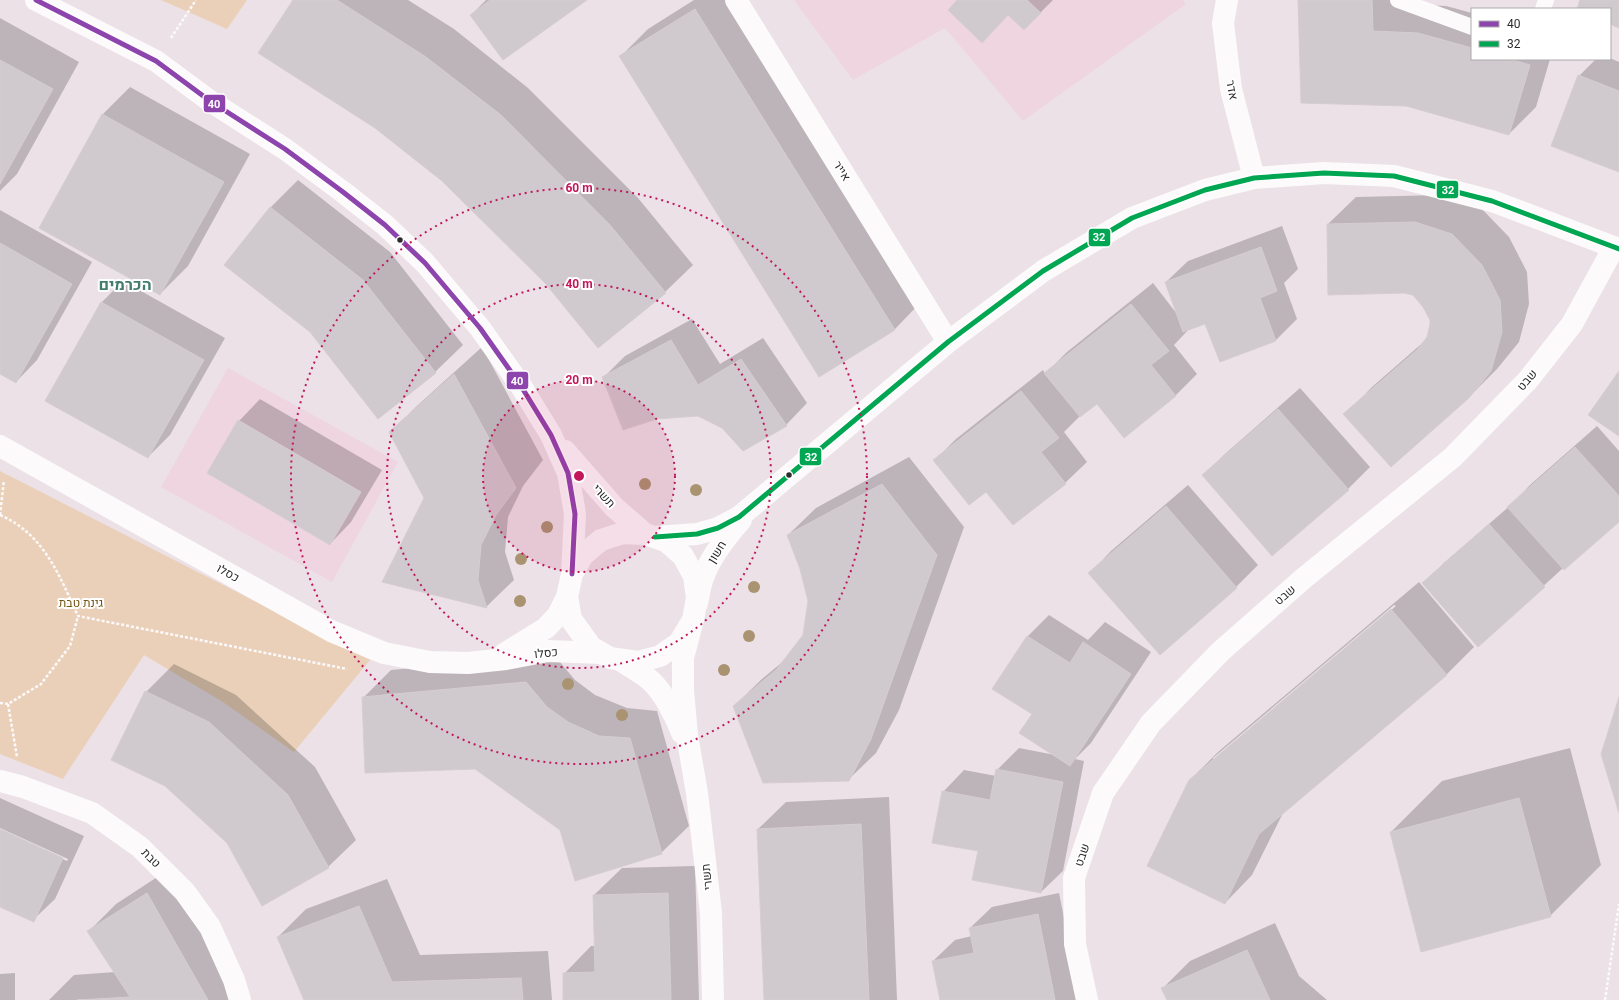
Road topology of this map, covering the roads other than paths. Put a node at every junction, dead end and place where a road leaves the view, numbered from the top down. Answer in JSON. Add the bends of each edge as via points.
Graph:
{"nodes":[{"id":1,"x":36,"y":0,"type":"edge"},
{"id":2,"x":736,"y":0,"type":"edge"},
{"id":3,"x":1227,"y":0,"type":"edge"},
{"id":4,"x":1398,"y":0,"type":"edge"},
{"id":5,"x":1471,"y":27,"type":"edge"},
{"id":6,"x":1254,"y":178,"type":"junction"},
{"id":7,"x":1616,"y":248,"type":"edge"},
{"id":8,"x":948,"y":342,"type":"junction"},
{"id":9,"x":551,"y":435,"type":"junction"},
{"id":10,"x":0,"y":446,"type":"edge"},
{"id":11,"x":754,"y":504,"type":"junction"},
{"id":12,"x":650,"y":535,"type":"junction"},
{"id":13,"x":572,"y":574,"type":"junction"},
{"id":14,"x":567,"y":597,"type":"junction"},
{"id":15,"x":694,"y":614,"type":"junction"},
{"id":16,"x":610,"y":656,"type":"junction"},
{"id":17,"x":468,"y":663,"type":"junction"},
{"id":18,"x":690,"y":755,"type":"junction"},
{"id":19,"x":0,"y":781,"type":"edge"},
{"id":20,"x":240,"y":1000,"type":"edge"},
{"id":21,"x":713,"y":1000,"type":"edge"},
{"id":22,"x":1087,"y":1000,"type":"edge"}],
"edges":[{"from":1,"to":9,"type":"street","name":"תשרי","via":[[156,61],[210,101],[285,149],[385,226],[425,263],[480,328],[521,386]]},
{"from":2,"to":8,"type":"street","name":"אייר"},
{"from":3,"to":6,"type":"street","name":"אדר","via":[[1223,23],[1231,89]]},
{"from":4,"to":5,"type":"lane"},
{"from":6,"to":7,"type":"street","name":"חשון","via":[[1324,173],[1394,176],[1492,200]]},
{"from":6,"to":8,"type":"street","name":"חשון","via":[[1205,190],[1132,218],[1043,271]]},
{"from":7,"to":22,"type":"street","name":"שבט","via":[[1572,324],[1528,380],[1453,457],[1304,578],[1222,651],[1151,723],[1103,793],[1074,878],[1075,944]]},
{"from":8,"to":11,"type":"street","name":"חשון"},
{"from":9,"to":12,"type":"street","name":"תשרי","via":[[614,507]]},
{"from":9,"to":13,"type":"street","name":"תשרי","via":[[568,473],[575,514]]},
{"from":10,"to":17,"type":"street","name":"כסלו","via":[[331,631],[384,653],[430,662]]},
{"from":11,"to":12,"type":"street","name":"חשון","via":[[739,517],[718,528],[697,534]]},
{"from":11,"to":15,"type":"street","name":"חשון","via":[[714,554],[702,579]]},
{"from":12,"to":13,"type":"street","via":[[623,533],[602,540],[583,555]]},
{"from":12,"to":15,"type":"street","via":[[666,541],[683,556],[694,576],[697,598]]},
{"from":13,"to":14,"type":"street"},
{"from":14,"to":16,"type":"street","via":[[571,619],[590,647]]},
{"from":14,"to":17,"type":"street","name":"כסלו","via":[[558,615],[546,628],[501,655]]},
{"from":15,"to":16,"type":"street","via":[[679,643],[660,656],[638,662]]},
{"from":15,"to":18,"type":"street","name":"תשרי","via":[[683,658],[683,690]]},
{"from":16,"to":17,"type":"street","name":"כסלו","via":[[548,651]]},
{"from":16,"to":18,"type":"street","name":"תשרי","via":[[652,682],[678,722]]},
{"from":18,"to":21,"type":"street","name":"תשרי","via":[[711,913]]},
{"from":19,"to":20,"type":"street","name":"טבת","via":[[92,813],[140,847],[185,892],[210,926]]}]}
